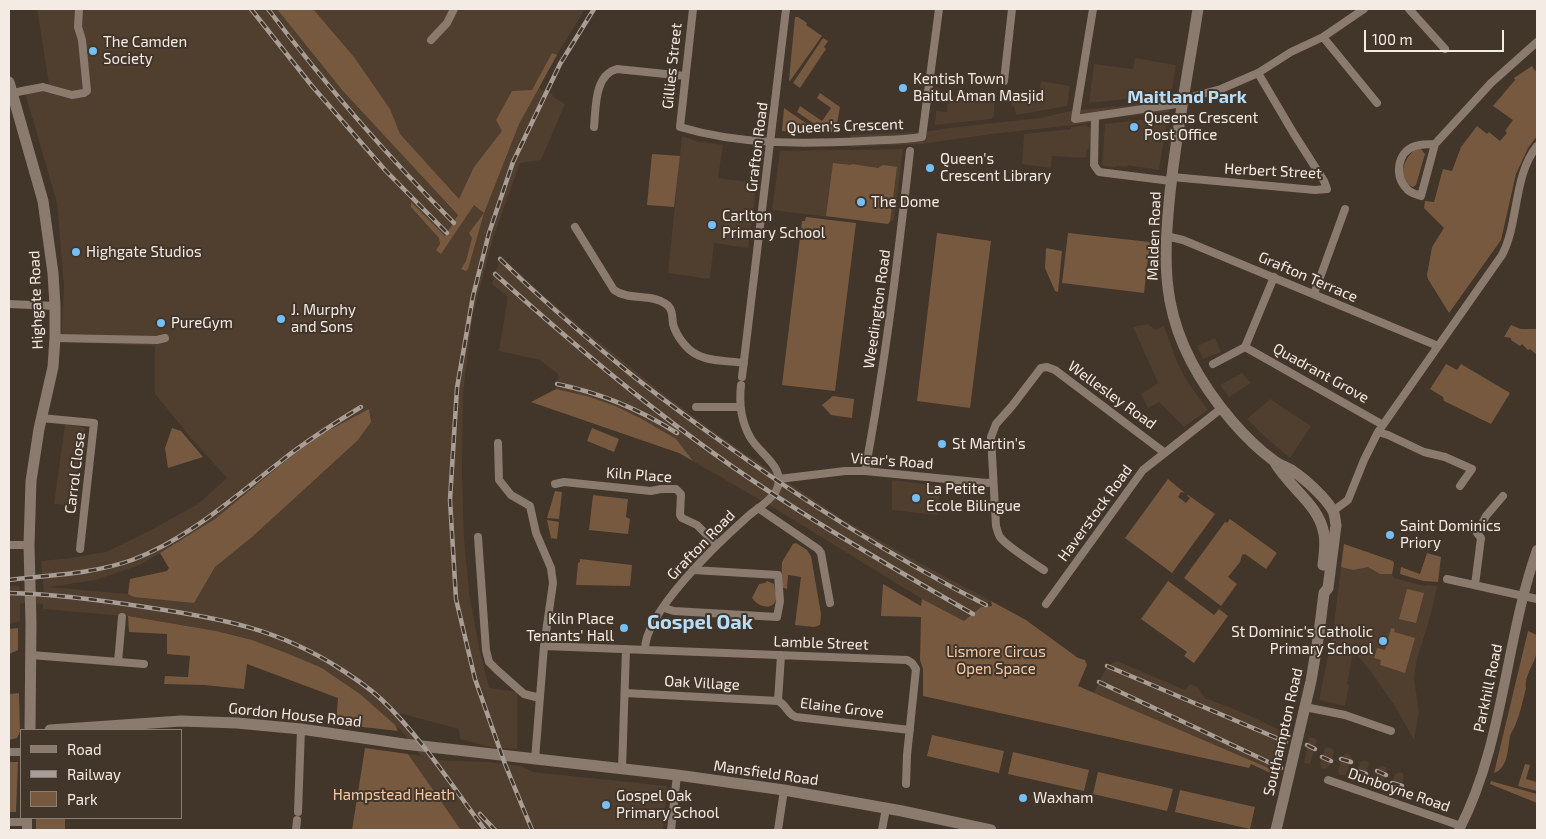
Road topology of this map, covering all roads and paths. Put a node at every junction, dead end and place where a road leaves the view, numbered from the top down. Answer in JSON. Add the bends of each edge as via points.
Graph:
{"nodes":[{"id":1,"x":79,"y":9,"type":"edge"},
{"id":2,"x":454,"y":9,"type":"edge"},
{"id":3,"x":693,"y":9,"type":"edge"},
{"id":4,"x":786,"y":9,"type":"edge"},
{"id":5,"x":939,"y":9,"type":"edge"},
{"id":6,"x":1012,"y":9,"type":"edge"},
{"id":7,"x":1093,"y":9,"type":"edge"},
{"id":8,"x":1198,"y":9,"type":"edge"},
{"id":9,"x":1364,"y":9,"type":"edge"},
{"id":10,"x":1409,"y":9,"type":"edge"},
{"id":11,"x":1323,"y":36,"type":"junction"},
{"id":12,"x":431,"y":40,"type":"dead end"},
{"id":13,"x":1537,"y":42,"type":"edge"},
{"id":14,"x":1445,"y":49,"type":"dead end"},
{"id":15,"x":1258,"y":72,"type":"junction"},
{"id":16,"x":685,"y":76,"type":"junction"},
{"id":17,"x":1004,"y":81,"type":"dead end"},
{"id":18,"x":10,"y":89,"type":"edge"},
{"id":19,"x":1183,"y":102,"type":"junction"},
{"id":20,"x":1377,"y":103,"type":"dead end"},
{"id":21,"x":1096,"y":116,"type":"junction"},
{"id":22,"x":594,"y":127,"type":"dead end"},
{"id":23,"x":680,"y":127,"type":"joint"},
{"id":24,"x":910,"y":138,"type":"junction"},
{"id":25,"x":771,"y":142,"type":"junction"},
{"id":26,"x":1435,"y":144,"type":"junction"},
{"id":27,"x":1537,"y":146,"type":"edge"},
{"id":28,"x":1172,"y":179,"type":"junction"},
{"id":29,"x":1345,"y":209,"type":"dead end"},
{"id":30,"x":575,"y":227,"type":"dead end"},
{"id":31,"x":1166,"y":236,"type":"junction"},
{"id":32,"x":1274,"y":277,"type":"junction"},
{"id":33,"x":1314,"y":294,"type":"junction"},
{"id":34,"x":9,"y":304,"type":"edge"},
{"id":35,"x":55,"y":306,"type":"junction"},
{"id":36,"x":55,"y":338,"type":"junction"},
{"id":37,"x":165,"y":338,"type":"dead end"},
{"id":38,"x":1438,"y":346,"type":"junction"},
{"id":39,"x":1246,"y":347,"type":"junction"},
{"id":40,"x":744,"y":363,"type":"junction"},
{"id":41,"x":1197,"y":371,"type":"junction"},
{"id":42,"x":696,"y":407,"type":"dead end"},
{"id":43,"x":740,"y":407,"type":"junction"},
{"id":44,"x":1222,"y":408,"type":"junction"},
{"id":45,"x":41,"y":418,"type":"junction"},
{"id":46,"x":1383,"y":425,"type":"junction"},
{"id":47,"x":1378,"y":432,"type":"junction"},
{"id":48,"x":498,"y":444,"type":"dead end"},
{"id":49,"x":1165,"y":453,"type":"junction"},
{"id":50,"x":1274,"y":461,"type":"junction"},
{"id":51,"x":865,"y":471,"type":"junction"},
{"id":52,"x":778,"y":475,"type":"junction"},
{"id":53,"x":993,"y":482,"type":"junction"},
{"id":54,"x":555,"y":484,"type":"dead end"},
{"id":55,"x":1460,"y":486,"type":"dead end"},
{"id":56,"x":1503,"y":496,"type":"dead end"},
{"id":57,"x":759,"y":508,"type":"junction"},
{"id":58,"x":1333,"y":511,"type":"junction"},
{"id":59,"x":478,"y":537,"type":"dead end"},
{"id":60,"x":9,"y":545,"type":"edge"},
{"id":61,"x":29,"y":545,"type":"junction"},
{"id":62,"x":717,"y":545,"type":"junction"},
{"id":63,"x":80,"y":549,"type":"dead end"},
{"id":64,"x":1537,"y":550,"type":"edge"},
{"id":65,"x":693,"y":570,"type":"junction"},
{"id":66,"x":1044,"y":570,"type":"dead end"},
{"id":67,"x":1447,"y":579,"type":"dead end"},
{"id":68,"x":1475,"y":585,"type":"junction"},
{"id":69,"x":1322,"y":591,"type":"junction"},
{"id":70,"x":1524,"y":596,"type":"junction"},
{"id":71,"x":1537,"y":599,"type":"edge"},
{"id":72,"x":830,"y":603,"type":"dead end"},
{"id":73,"x":1046,"y":604,"type":"dead end"},
{"id":74,"x":664,"y":608,"type":"junction"},
{"id":75,"x":122,"y":616,"type":"dead end"},
{"id":76,"x":544,"y":646,"type":"junction"},
{"id":77,"x":626,"y":649,"type":"junction"},
{"id":78,"x":645,"y":650,"type":"junction"},
{"id":79,"x":31,"y":655,"type":"junction"},
{"id":80,"x":781,"y":655,"type":"junction"},
{"id":81,"x":118,"y":662,"type":"junction"},
{"id":82,"x":144,"y":664,"type":"dead end"},
{"id":83,"x":625,"y":692,"type":"junction"},
{"id":84,"x":540,"y":698,"type":"junction"},
{"id":85,"x":778,"y":701,"type":"junction"},
{"id":86,"x":1305,"y":707,"type":"junction"},
{"id":87,"x":30,"y":729,"type":"edge"},
{"id":88,"x":65,"y":729,"type":"edge"},
{"id":89,"x":301,"y":729,"type":"junction"},
{"id":90,"x":910,"y":730,"type":"junction"},
{"id":91,"x":1391,"y":731,"type":"dead end"},
{"id":92,"x":535,"y":760,"type":"junction"},
{"id":93,"x":622,"y":769,"type":"junction"},
{"id":94,"x":677,"y":776,"type":"junction"},
{"id":95,"x":1328,"y":780,"type":"dead end"},
{"id":96,"x":906,"y":784,"type":"dead end"},
{"id":97,"x":784,"y":790,"type":"junction"},
{"id":98,"x":886,"y":808,"type":"junction"},
{"id":99,"x":9,"y":822,"type":"edge"},
{"id":100,"x":27,"y":823,"type":"edge"},
{"id":101,"x":1460,"y":828,"type":"edge"},
{"id":102,"x":296,"y":830,"type":"edge"},
{"id":103,"x":671,"y":830,"type":"edge"},
{"id":104,"x":778,"y":830,"type":"edge"},
{"id":105,"x":883,"y":830,"type":"edge"},
{"id":106,"x":989,"y":830,"type":"edge"},
{"id":107,"x":1276,"y":830,"type":"edge"}],
"edges":[{"from":1,"to":18,"type":"street","via":[[78,27],[87,91],[72,95],[43,87]]},
{"from":2,"to":12,"type":"street","via":[[447,23]]},
{"from":3,"to":16,"type":"street","name":"Gillies Street"},
{"from":4,"to":25,"type":"street","name":"Grafton Road"},
{"from":5,"to":24,"type":"street","name":"Queen's Crescent","via":[[922,137]]},
{"from":6,"to":17,"type":"street"},
{"from":7,"to":21,"type":"street","via":[[1075,119]]},
{"from":8,"to":19,"type":"main road","name":"Malden Road"},
{"from":9,"to":11,"type":"street"},
{"from":10,"to":14,"type":"street"},
{"from":11,"to":15,"type":"street"},
{"from":11,"to":20,"type":"street"},
{"from":13,"to":26,"type":"street","via":[[1477,97]]},
{"from":15,"to":19,"type":"street"},
{"from":15,"to":28,"type":"street","name":"Herbert Street","via":[[1327,189]]},
{"from":16,"to":22,"type":"street","via":[[617,69],[607,73],[601,82]]},
{"from":16,"to":23,"type":"street","name":"Gillies Street"},
{"from":18,"to":35,"type":"main road","name":"Highgate Road","via":[[43,201]]},
{"from":19,"to":21,"type":"street"},
{"from":19,"to":28,"type":"main road","name":"Malden Road"},
{"from":21,"to":28,"type":"street","via":[[1094,165],[1099,172]]},
{"from":23,"to":25,"type":"street","name":"Queen's Crescent","via":[[713,135]]},
{"from":24,"to":25,"type":"street","name":"Queen's Crescent"},
{"from":24,"to":51,"type":"street","name":"Weedington Road","via":[[891,315]]},
{"from":25,"to":40,"type":"street","name":"Grafton Road"},
{"from":26,"to":26,"type":"street","via":[[1416,146],[1404,154],[1399,176],[1408,191],[1421,196]]},
{"from":27,"to":38,"type":"street","via":[[1526,166],[1505,250]]},
{"from":28,"to":31,"type":"main road","name":"Malden Road"},
{"from":29,"to":33,"type":"street"},
{"from":30,"to":40,"type":"street","via":[[614,290],[623,295],[667,304],[672,311],[677,335],[697,356]]},
{"from":31,"to":32,"type":"street","name":"Grafton Terrace"},
{"from":31,"to":41,"type":"main road","name":"Malden Road","via":[[1170,303],[1177,329]]},
{"from":32,"to":33,"type":"street","name":"Grafton Terrace"},
{"from":32,"to":39,"type":"street"},
{"from":33,"to":38,"type":"street","name":"Grafton Terrace"},
{"from":34,"to":35,"type":"street"},
{"from":35,"to":36,"type":"main road","name":"Highgate Road"},
{"from":36,"to":37,"type":"street"},
{"from":36,"to":45,"type":"main road","name":"Highgate Road"},
{"from":38,"to":46,"type":"street"},
{"from":39,"to":41,"type":"street"},
{"from":39,"to":46,"type":"street","name":"Quadrant Grove"},
{"from":40,"to":43,"type":"street","name":"Grafton Road"},
{"from":41,"to":44,"type":"main road","name":"Malden Road"},
{"from":42,"to":43,"type":"street"},
{"from":43,"to":52,"type":"street","name":"Grafton Road","via":[[752,442],[772,462]]},
{"from":44,"to":49,"type":"street","name":"Haverstock Road"},
{"from":44,"to":50,"type":"main road","name":"Malden Road"},
{"from":45,"to":61,"type":"main road","name":"Highgate Road","via":[[32,473]]},
{"from":45,"to":63,"type":"street","name":"Carrol Close","via":[[94,423]]},
{"from":46,"to":47,"type":"street"},
{"from":47,"to":55,"type":"street","via":[[1472,469]]},
{"from":47,"to":58,"type":"street","via":[[1348,500]]},
{"from":48,"to":76,"type":"street","via":[[499,480],[510,495],[530,506],[536,532],[551,568],[553,583]]},
{"from":49,"to":53,"type":"street","name":"Wellesley Road","via":[[1055,370],[1045,367],[996,424],[990,440]]},
{"from":49,"to":73,"type":"street","name":"Haverstock Road","via":[[1142,472]]},
{"from":50,"to":58,"type":"main road","name":"Malden Road","via":[[1302,477]]},
{"from":50,"to":69,"type":"main road","name":"Malden Road","via":[[1319,519],[1324,533]]},
{"from":51,"to":52,"type":"street","name":"Vicar's Road","via":[[790,478]]},
{"from":51,"to":53,"type":"street","name":"Vicar's Road"},
{"from":52,"to":57,"type":"street","name":"Grafton Road","via":[[775,492]]},
{"from":53,"to":66,"type":"street","name":"Wellesley Road","via":[[1000,538]]},
{"from":54,"to":62,"type":"street","name":"Kiln Place","via":[[564,482],[652,491],[676,489],[681,494],[682,518],[697,525]]},
{"from":56,"to":68,"type":"street","via":[[1477,533],[1481,538]]},
{"from":57,"to":62,"type":"street","name":"Grafton Road"},
{"from":57,"to":72,"type":"street","via":[[821,553]]},
{"from":58,"to":69,"type":"main road","name":"Southampton Road","via":[[1336,525],[1328,588]]},
{"from":59,"to":84,"type":"street","via":[[489,662],[524,694]]},
{"from":60,"to":61,"type":"street"},
{"from":61,"to":79,"type":"main road","name":"Highgate Road"},
{"from":62,"to":65,"type":"street","name":"Grafton Road"},
{"from":64,"to":70,"type":"street","name":"Parkhill Road"},
{"from":65,"to":74,"type":"street","name":"Grafton Road"},
{"from":65,"to":74,"type":"street","via":[[778,576],[780,601],[777,617]]},
{"from":67,"to":68,"type":"street"},
{"from":68,"to":70,"type":"street"},
{"from":69,"to":86,"type":"main road","name":"Southampton Road","via":[[1320,633]]},
{"from":70,"to":71,"type":"street"},
{"from":70,"to":101,"type":"street","name":"Parkhill Road","via":[[1492,742]]},
{"from":74,"to":78,"type":"street","name":"Grafton Road","via":[[649,634]]},
{"from":75,"to":81,"type":"street"},
{"from":76,"to":77,"type":"street","name":"Lamble Street"},
{"from":76,"to":84,"type":"street"},
{"from":77,"to":78,"type":"street","name":"Lamble Street"},
{"from":77,"to":83,"type":"street"},
{"from":78,"to":80,"type":"street","name":"Lamble Street"},
{"from":79,"to":81,"type":"street"},
{"from":79,"to":87,"type":"main road","name":"Highgate Road"},
{"from":80,"to":85,"type":"street"},
{"from":80,"to":90,"type":"street","name":"Lamble Street","via":[[907,660],[916,669]]},
{"from":81,"to":82,"type":"street"},
{"from":83,"to":85,"type":"street","name":"Oak Village"},
{"from":83,"to":93,"type":"street"},
{"from":84,"to":92,"type":"street"},
{"from":85,"to":90,"type":"street","name":"Elaine Grove","via":[[796,718]]},
{"from":86,"to":91,"type":"street","via":[[1345,715]]},
{"from":86,"to":107,"type":"main road","name":"Southampton Road"},
{"from":88,"to":89,"type":"main road","name":"Gordon House Road","via":[[181,721]]},
{"from":89,"to":92,"type":"main road","name":"Gordon House Road"},
{"from":89,"to":102,"type":"street"},
{"from":90,"to":96,"type":"street","name":"Lamble Street"},
{"from":92,"to":93,"type":"main road","name":"Mansfield Road"},
{"from":93,"to":94,"type":"main road","name":"Mansfield Road"},
{"from":94,"to":97,"type":"main road","name":"Mansfield Road"},
{"from":94,"to":103,"type":"street"},
{"from":95,"to":101,"type":"street","name":"Dunboyne Road"},
{"from":97,"to":98,"type":"main road","name":"Mansfield Road"},
{"from":97,"to":104,"type":"street"},
{"from":98,"to":105,"type":"street"},
{"from":98,"to":106,"type":"main road","name":"Mansfield Road"},
{"from":99,"to":100,"type":"street"}]}
